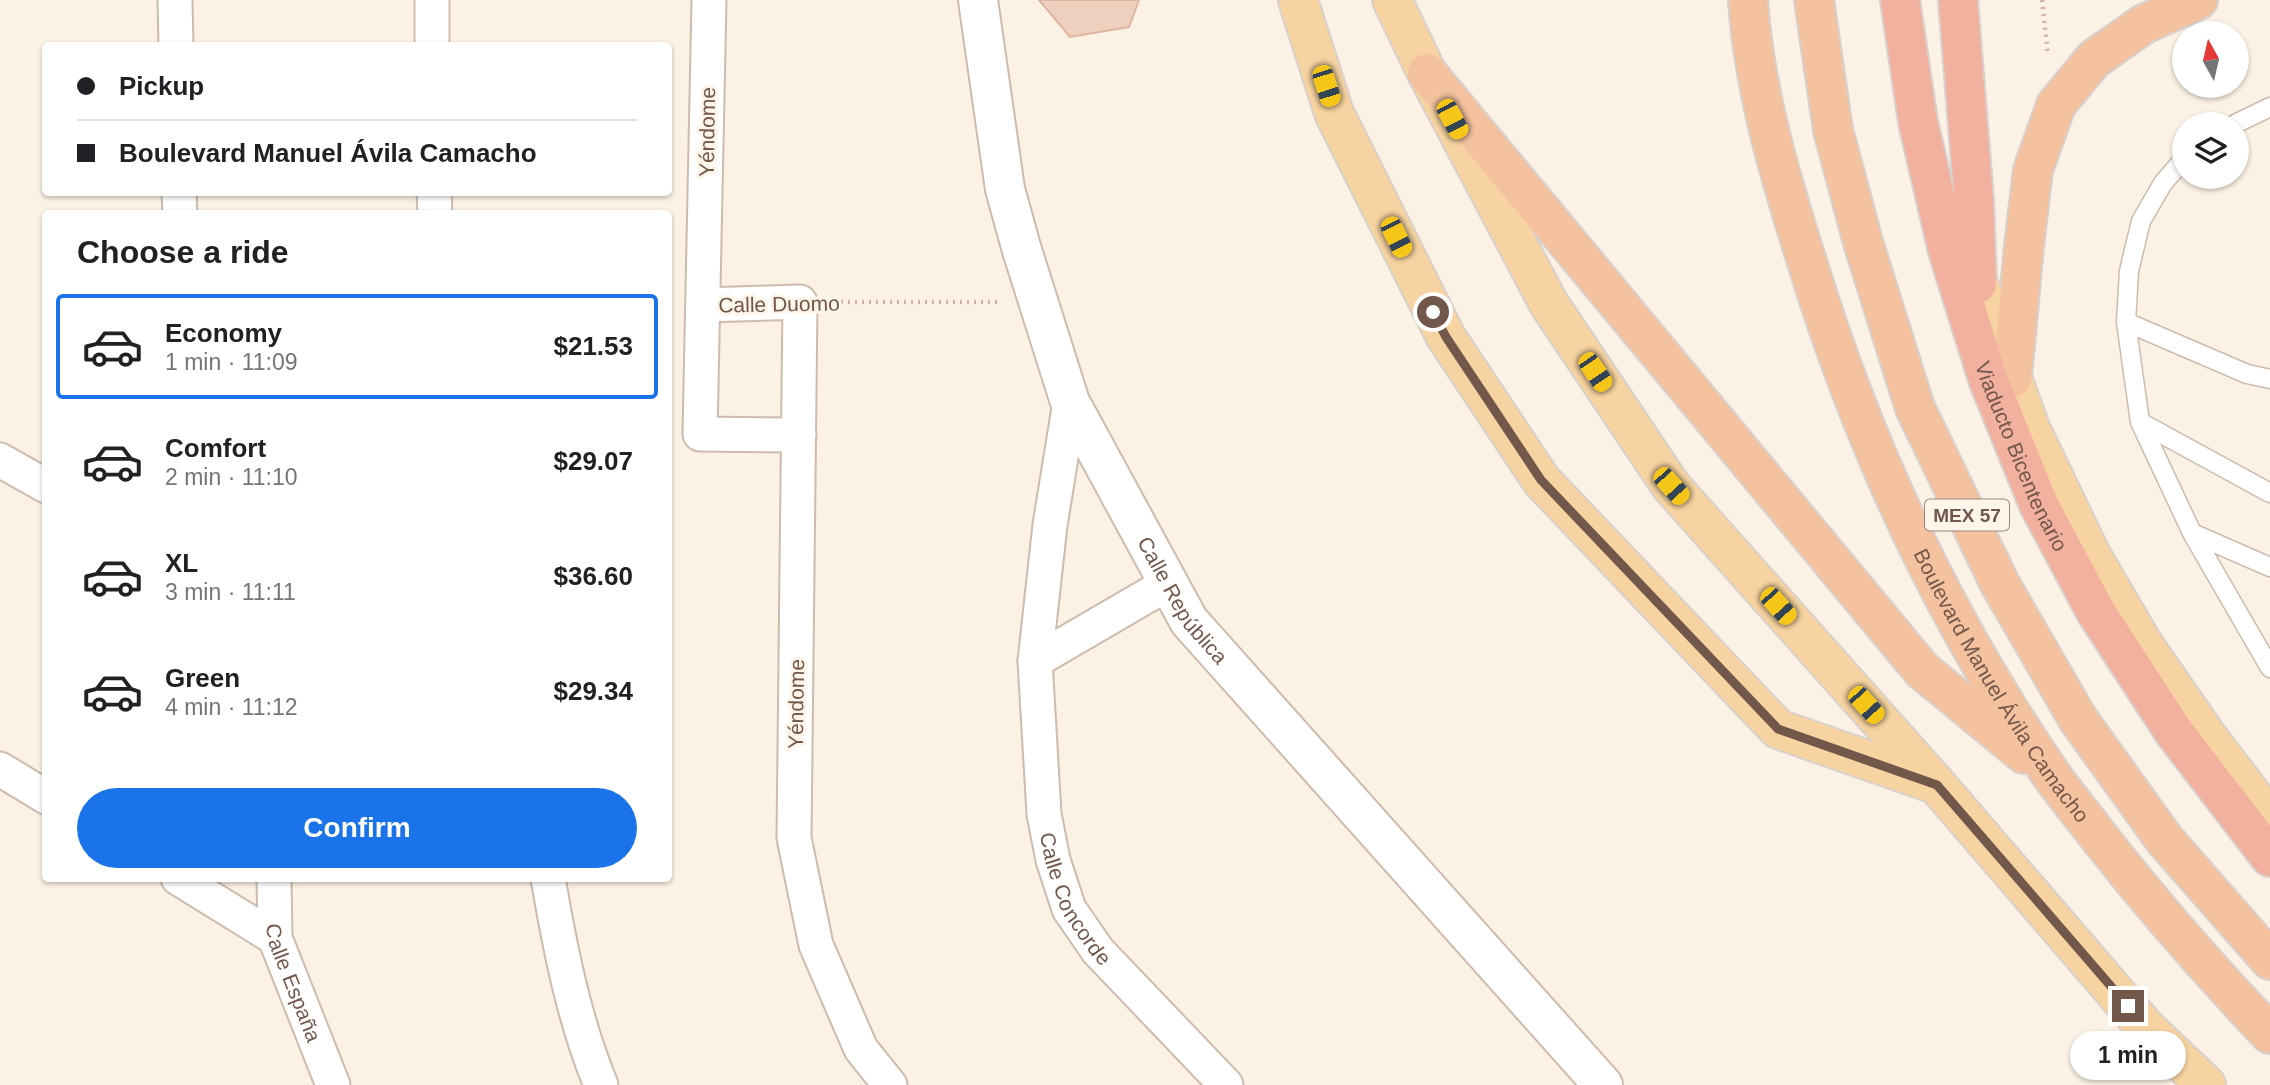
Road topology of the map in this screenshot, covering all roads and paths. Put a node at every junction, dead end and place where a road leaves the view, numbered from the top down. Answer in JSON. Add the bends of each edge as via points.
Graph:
{"nodes":[{"id":1,"x":175,"y":0,"type":"edge"},
{"id":2,"x":432,"y":0,"type":"edge"},
{"id":3,"x":709,"y":0,"type":"edge"},
{"id":4,"x":978,"y":0,"type":"edge"},
{"id":5,"x":1392,"y":0,"type":"edge"},
{"id":6,"x":1748,"y":0,"type":"edge"},
{"id":7,"x":1814,"y":0,"type":"edge"},
{"id":8,"x":1900,"y":0,"type":"edge"},
{"id":9,"x":1913,"y":0,"type":"edge"},
{"id":10,"x":1958,"y":0,"type":"edge"},
{"id":11,"x":1979,"y":0,"type":"edge"},
{"id":12,"x":2198,"y":0,"type":"edge"},
{"id":13,"x":1296,"y":2,"type":"edge"},
{"id":14,"x":176,"y":42,"type":"edge"},
{"id":15,"x":432,"y":42,"type":"edge"},
{"id":16,"x":1427,"y":73,"type":"junction"},
{"id":17,"x":2270,"y":107,"type":"edge"},
{"id":18,"x":2249,"y":117,"type":"edge"},
{"id":19,"x":2172,"y":173,"type":"edge"},
{"id":20,"x":1974,"y":201,"type":"junction"},
{"id":21,"x":1977,"y":284,"type":"junction"},
{"id":22,"x":800,"y":302,"type":"junction"},
{"id":23,"x":1040,"y":303,"type":"junction"},
{"id":24,"x":704,"y":305,"type":"junction"},
{"id":25,"x":2126,"y":322,"type":"junction"},
{"id":26,"x":2012,"y":379,"type":"junction"},
{"id":27,"x":2270,"y":379,"type":"edge"},
{"id":28,"x":1070,"y":402,"type":"junction"},
{"id":29,"x":2140,"y":422,"type":"junction"},
{"id":30,"x":799,"y":435,"type":"junction"},
{"id":31,"x":0,"y":460,"type":"edge"},
{"id":32,"x":42,"y":483,"type":"edge"},
{"id":33,"x":2270,"y":493,"type":"edge"},
{"id":34,"x":2192,"y":533,"type":"junction"},
{"id":35,"x":2270,"y":567,"type":"edge"},
{"id":36,"x":1169,"y":583,"type":"junction"},
{"id":37,"x":1035,"y":660,"type":"junction"},
{"id":38,"x":2270,"y":668,"type":"edge"},
{"id":39,"x":0,"y":769,"type":"edge"},
{"id":40,"x":2054,"y":778,"type":"junction"},
{"id":41,"x":1937,"y":785,"type":"junction"},
{"id":42,"x":42,"y":795,"type":"edge"},
{"id":43,"x":2270,"y":819,"type":"edge"},
{"id":44,"x":2270,"y":857,"type":"edge"},
{"id":45,"x":184,"y":882,"type":"edge"},
{"id":46,"x":274,"y":882,"type":"edge"},
{"id":47,"x":549,"y":882,"type":"edge"},
{"id":48,"x":275,"y":938,"type":"junction"},
{"id":49,"x":2270,"y":960,"type":"edge"},
{"id":50,"x":2270,"y":1034,"type":"edge"},
{"id":51,"x":333,"y":1085,"type":"edge"},
{"id":52,"x":601,"y":1085,"type":"edge"},
{"id":53,"x":890,"y":1085,"type":"edge"},
{"id":54,"x":1226,"y":1085,"type":"edge"},
{"id":55,"x":1603,"y":1085,"type":"edge"},
{"id":56,"x":2206,"y":1085,"type":"edge"}],
"edges":[{"from":1,"to":14,"type":"street"},
{"from":2,"to":15,"type":"street"},
{"from":3,"to":24,"type":"street","name":"Yéndome"},
{"from":4,"to":23,"type":"street","name":"Calle República","via":[[1005,189]]},
{"from":5,"to":16,"type":"main road"},
{"from":6,"to":40,"type":"highway","name":"Boulevard Manuel Ávila Camacho","number":"MEX 57","via":[[1765,107],[1793,219],[1831,341],[1866,431],[1922,558],[1963,634]]},
{"from":7,"to":49,"type":"highway","number":"MEX 57","via":[[1833,130],[1915,408],[2000,584],[2078,719],[2164,839]]},
{"from":8,"to":44,"type":"highway","name":"Viaducto Bicentenario","via":[[1918,122],[1948,251],[1988,379],[2039,505],[2096,612],[2167,722]]},
{"from":9,"to":21,"type":"main road","via":[[1917,47],[1941,166]]},
{"from":10,"to":20,"type":"highway"},
{"from":11,"to":20,"type":"highway","via":[[1984,98]]},
{"from":12,"to":26,"type":"highway","via":[[2144,24],[2094,59],[2056,105],[2033,170]]},
{"from":13,"to":41,"type":"main road","via":[[1334,113],[1446,337],[1541,480],[1778,729]]},
{"from":16,"to":40,"type":"highway","via":[[1922,670]]},
{"from":16,"to":41,"type":"main road","via":[[1549,304],[1671,486]]},
{"from":17,"to":18,"type":"lane"},
{"from":19,"to":25,"type":"lane","via":[[2141,221],[2129,271]]},
{"from":20,"to":21,"type":"highway"},
{"from":21,"to":26,"type":"main road"},
{"from":22,"to":23,"type":"path","name":"Calle Duomo"},
{"from":22,"to":24,"type":"street","name":"Calle Duomo"},
{"from":22,"to":30,"type":"street","name":"Yéndome"},
{"from":23,"to":28,"type":"street","name":"Calle República"},
{"from":24,"to":30,"type":"street","name":"Calle Duomo","via":[[700,434]]},
{"from":25,"to":27,"type":"lane","via":[[2247,374]]},
{"from":25,"to":29,"type":"lane"},
{"from":26,"to":43,"type":"main road","via":[[2030,428],[2091,555],[2143,644]]},
{"from":28,"to":36,"type":"street","name":"Calle República"},
{"from":28,"to":37,"type":"street","name":"Calle Concorde"},
{"from":29,"to":33,"type":"lane"},
{"from":29,"to":34,"type":"lane"},
{"from":30,"to":53,"type":"street","name":"Yéndome","via":[[794,838],[816,945],[861,1049]]},
{"from":31,"to":32,"type":"street"},
{"from":34,"to":35,"type":"lane"},
{"from":34,"to":38,"type":"lane"},
{"from":36,"to":37,"type":"street"},
{"from":36,"to":55,"type":"street","name":"Calle República","via":[[1189,621]]},
{"from":37,"to":54,"type":"street","name":"Calle Concorde","via":[[1045,814],[1053,860],[1069,909],[1098,951]]},
{"from":39,"to":42,"type":"street"},
{"from":40,"to":50,"type":"highway","name":"Boulevard Manuel Ávila Camacho","number":"MEX 57","via":[[2189,947]]},
{"from":41,"to":56,"type":"main road","via":[[2146,1027]]},
{"from":45,"to":48,"type":"street"},
{"from":46,"to":48,"type":"street","name":"Calle España"},
{"from":47,"to":52,"type":"street","via":[[560,950]]},
{"from":48,"to":51,"type":"street","name":"Calle España"}]}
